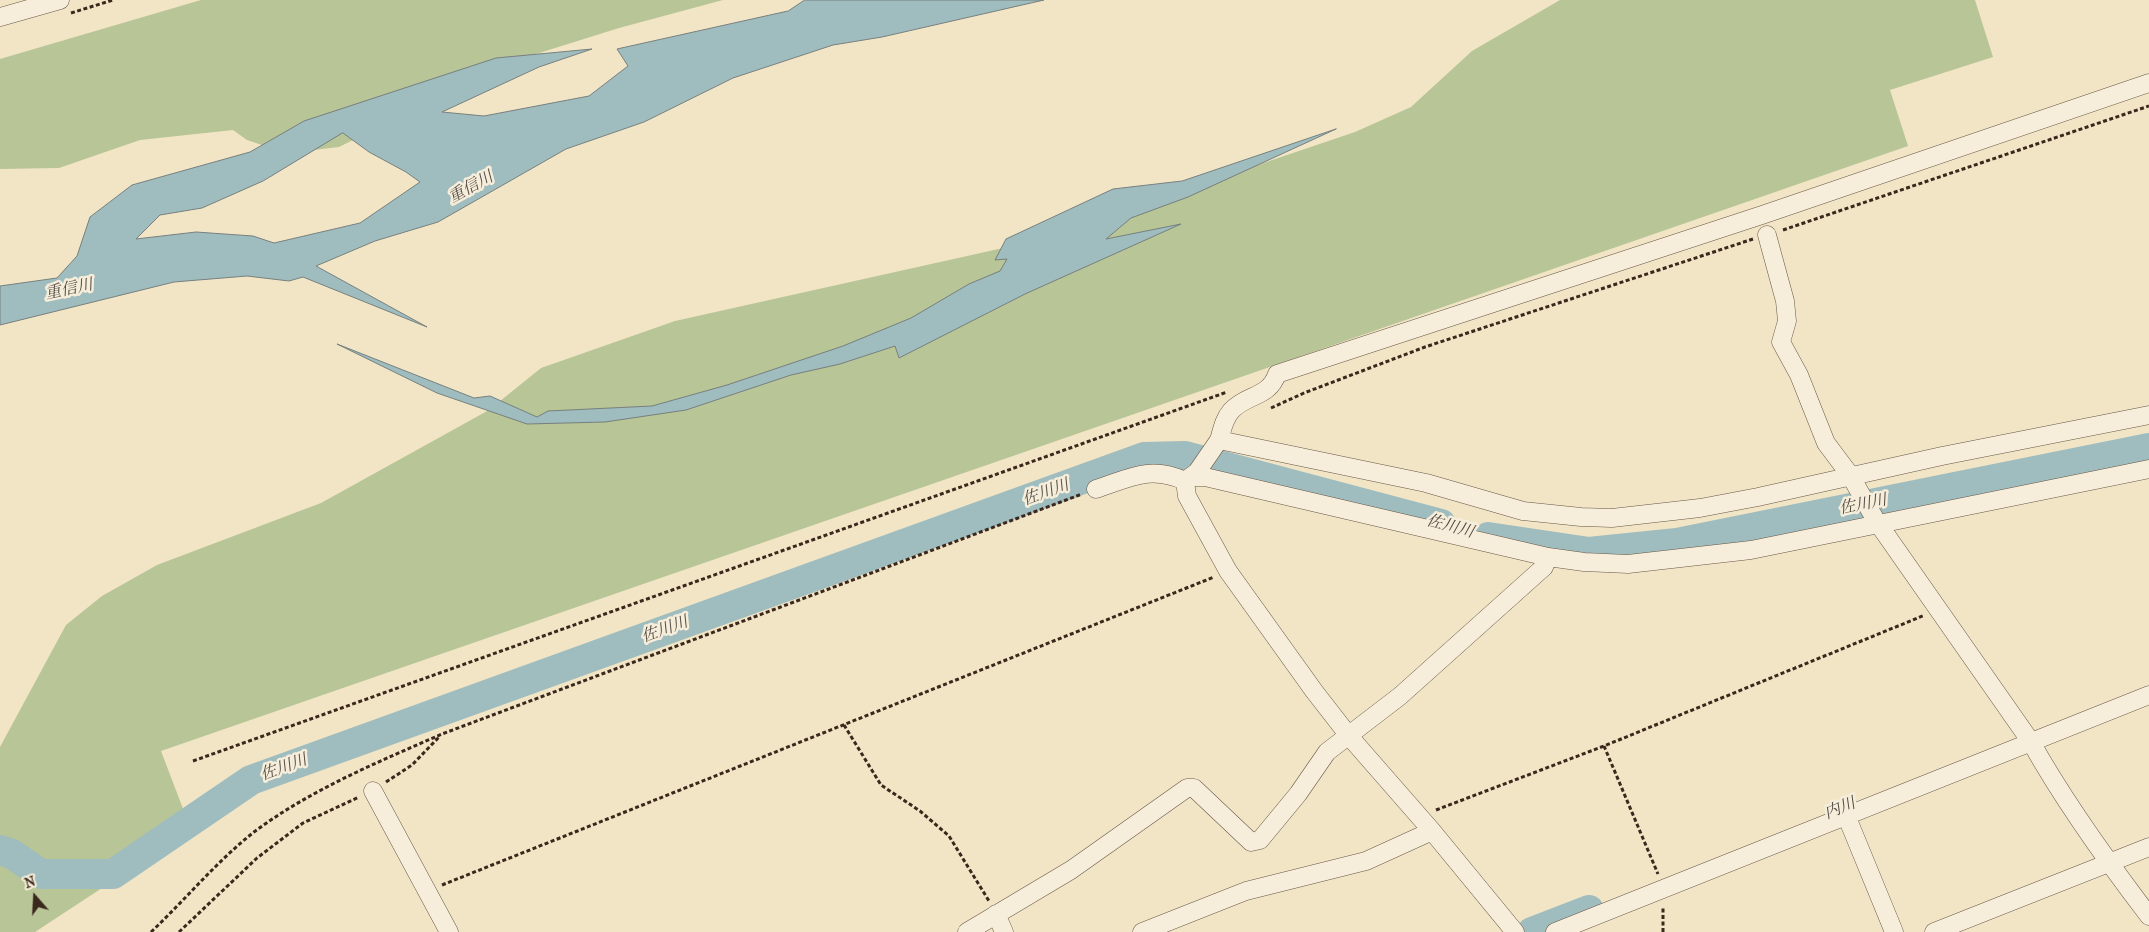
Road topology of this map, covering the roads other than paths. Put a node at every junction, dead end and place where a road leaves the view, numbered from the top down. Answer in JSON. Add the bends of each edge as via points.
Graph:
{"nodes":[{"id":1,"x":60,"y":0,"type":"edge"},
{"id":2,"x":0,"y":17,"type":"edge"},
{"id":3,"x":2149,"y":82,"type":"edge"},
{"id":4,"x":1767,"y":235,"type":"road end"},
{"id":5,"x":2149,"y":415,"type":"edge"},
{"id":6,"x":1217,"y":444,"type":"junction"},
{"id":7,"x":2149,"y":469,"type":"edge"},
{"id":8,"x":1191,"y":477,"type":"junction"},
{"id":9,"x":1851,"y":478,"type":"junction"},
{"id":10,"x":1096,"y":489,"type":"road end"},
{"id":11,"x":1876,"y":522,"type":"junction"},
{"id":12,"x":1548,"y":557,"type":"junction"},
{"id":13,"x":2149,"y":695,"type":"edge"},
{"id":14,"x":1349,"y":736,"type":"junction"},
{"id":15,"x":2031,"y":742,"type":"junction"},
{"id":16,"x":372,"y":791,"type":"road end"},
{"id":17,"x":1846,"y":815,"type":"junction"},
{"id":18,"x":1432,"y":831,"type":"junction"},
{"id":19,"x":2149,"y":847,"type":"edge"},
{"id":20,"x":2108,"y":863,"type":"junction"},
{"id":21,"x":996,"y":914,"type":"junction"},
{"id":22,"x":2149,"y":916,"type":"edge"},
{"id":23,"x":449,"y":932,"type":"edge"},
{"id":24,"x":966,"y":932,"type":"edge"},
{"id":25,"x":1004,"y":932,"type":"edge"},
{"id":26,"x":1142,"y":932,"type":"edge"},
{"id":27,"x":1515,"y":932,"type":"edge"},
{"id":28,"x":1555,"y":932,"type":"edge"},
{"id":29,"x":1894,"y":932,"type":"edge"},
{"id":30,"x":1934,"y":932,"type":"edge"}],
"edges":[{"from":1,"to":2,"type":"street"},
{"from":3,"to":6,"type":"street","via":[[1762,215],[1277,374],[1274,384],[1232,409]]},
{"from":4,"to":9,"type":"street","via":[[1785,301],[1787,321],[1781,342],[1799,375],[1826,443]]},
{"from":5,"to":9,"type":"street"},
{"from":6,"to":8,"type":"street"},
{"from":6,"to":9,"type":"street","via":[[1426,483],[1523,511],[1581,517],[1612,518],[1700,508]]},
{"from":7,"to":11,"type":"street"},
{"from":8,"to":10,"type":"street","via":[[1157,472]]},
{"from":8,"to":12,"type":"street","via":[[1205,477]]},
{"from":8,"to":14,"type":"street","via":[[1187,496],[1228,571]]},
{"from":9,"to":11,"type":"street"},
{"from":11,"to":12,"type":"street","via":[[1751,550],[1687,558],[1628,564]]},
{"from":11,"to":15,"type":"street"},
{"from":12,"to":14,"type":"street","via":[[1544,567],[1483,622],[1400,696]]},
{"from":13,"to":15,"type":"street"},
{"from":14,"to":18,"type":"street"},
{"from":14,"to":21,"type":"street","via":[[1327,752],[1260,840],[1251,842],[1194,788],[1187,788],[1070,870]]},
{"from":15,"to":17,"type":"street"},
{"from":15,"to":20,"type":"street"},
{"from":16,"to":23,"type":"street"},
{"from":17,"to":28,"type":"street"},
{"from":17,"to":29,"type":"street"},
{"from":18,"to":26,"type":"street","via":[[1366,861],[1246,892]]},
{"from":18,"to":27,"type":"street"},
{"from":19,"to":20,"type":"street"},
{"from":20,"to":22,"type":"street"},
{"from":20,"to":30,"type":"street"},
{"from":21,"to":24,"type":"street"},
{"from":21,"to":25,"type":"street"}]}
